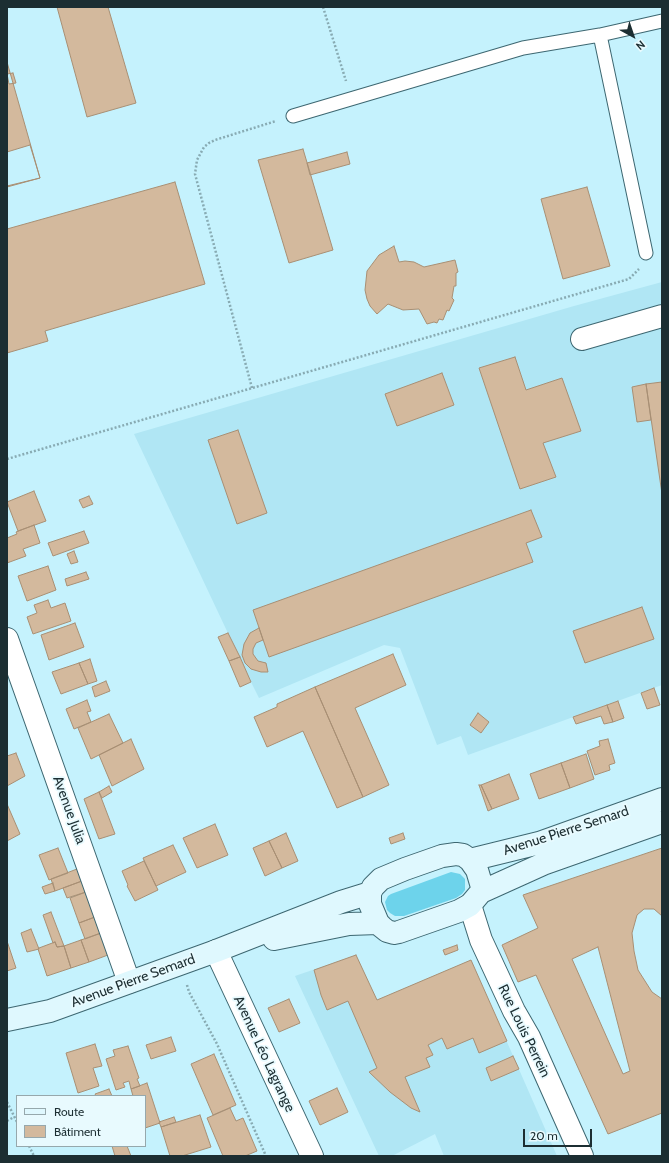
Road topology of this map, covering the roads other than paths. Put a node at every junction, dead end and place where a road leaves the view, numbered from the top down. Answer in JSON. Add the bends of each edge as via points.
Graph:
{"nodes":[{"id":1,"x":662,"y":21,"type":"edge"},
{"id":2,"x":600,"y":35,"type":"junction"},
{"id":3,"x":293,"y":116,"type":"road end"},
{"id":4,"x":646,"y":253,"type":"road end"},
{"id":5,"x":662,"y":316,"type":"edge"},
{"id":6,"x":582,"y":339,"type":"dead end"},
{"id":7,"x":7,"y":639,"type":"edge"},
{"id":8,"x":662,"y":800,"type":"edge"},
{"id":9,"x":662,"y":822,"type":"edge"},
{"id":10,"x":470,"y":860,"type":"junction"},
{"id":11,"x":370,"y":893,"type":"junction"},
{"id":12,"x":476,"y":899,"type":"junction"},
{"id":13,"x":378,"y":923,"type":"junction"},
{"id":14,"x":216,"y":951,"type":"junction"},
{"id":15,"x":130,"y":982,"type":"junction"},
{"id":16,"x":50,"y":1011,"type":"junction"},
{"id":17,"x":7,"y":1020,"type":"edge"},
{"id":18,"x":7,"y":1035,"type":"edge"},
{"id":19,"x":312,"y":1156,"type":"edge"},
{"id":20,"x":582,"y":1156,"type":"edge"}],
"edges":[{"from":1,"to":2,"type":"lane"},
{"from":2,"to":3,"type":"lane","via":[[524,48]]},
{"from":2,"to":4,"type":"lane"},
{"from":5,"to":6,"type":"street"},
{"from":7,"to":15,"type":"street","name":"Avenue Julia"},
{"from":8,"to":10,"type":"main road","name":"Avenue Pierre Semard","via":[[539,843]]},
{"from":9,"to":12,"type":"main road","name":"Avenue Pierre Semard","via":[[543,864]]},
{"from":10,"to":11,"type":"main road","via":[[463,855],[442,856],[381,879]]},
{"from":10,"to":12,"type":"main road","via":[[481,880],[482,887]]},
{"from":11,"to":13,"type":"main road","via":[[370,904]]},
{"from":11,"to":14,"type":"main road","name":"Avenue Pierre Semard"},
{"from":12,"to":13,"type":"main road","name":"Avenue Pierre Semard","via":[[459,911],[400,932],[388,931]]},
{"from":12,"to":20,"type":"street","name":"Rue Louis Perrein","via":[[481,940],[514,1011],[530,1037]]},
{"from":13,"to":14,"type":"main road","name":"Avenue Pierre Semard","via":[[349,924]]},
{"from":14,"to":15,"type":"main road","name":"Avenue Pierre Semard"},
{"from":14,"to":19,"type":"street","name":"Avenue Léo Lagrange"},
{"from":15,"to":16,"type":"main road","name":"Avenue Pierre Semard"},
{"from":16,"to":17,"type":"main road","name":"Avenue Pierre Semard"},
{"from":16,"to":18,"type":"main road","name":"Avenue Pierre Semard"}]}
